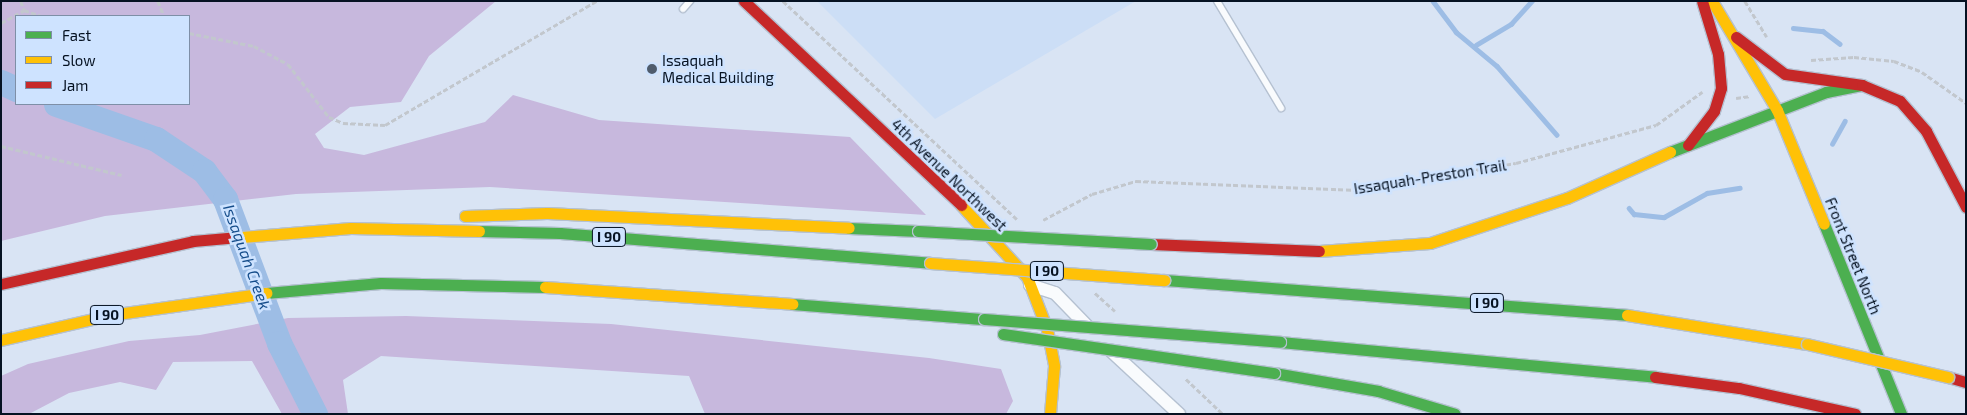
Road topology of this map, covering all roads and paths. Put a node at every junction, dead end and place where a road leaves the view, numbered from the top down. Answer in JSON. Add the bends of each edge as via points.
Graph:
{"nodes":[{"id":1,"x":21,"y":1,"type":"edge"},
{"id":2,"x":158,"y":1,"type":"edge"},
{"id":3,"x":596,"y":1,"type":"edge"},
{"id":4,"x":690,"y":1,"type":"edge"},
{"id":5,"x":744,"y":1,"type":"edge"},
{"id":6,"x":783,"y":1,"type":"edge"},
{"id":7,"x":1217,"y":1,"type":"edge"},
{"id":8,"x":1702,"y":1,"type":"edge"},
{"id":9,"x":1712,"y":1,"type":"edge"},
{"id":10,"x":683,"y":9,"type":"dead end"},
{"id":11,"x":24,"y":10,"type":"junction"},
{"id":12,"x":15,"y":15,"type":"edge"},
{"id":13,"x":15,"y":15,"type":"edge"},
{"id":14,"x":38,"y":15,"type":"edge"},
{"id":15,"x":164,"y":15,"type":"edge"},
{"id":16,"x":1,"y":23,"type":"edge"},
{"id":17,"x":190,"y":33,"type":"edge"},
{"id":18,"x":1736,"y":37,"type":"junction"},
{"id":19,"x":1805,"y":66,"type":"dead end"},
{"id":20,"x":1862,"y":85,"type":"junction"},
{"id":21,"x":1708,"y":92,"type":"dead end"},
{"id":22,"x":1966,"y":103,"type":"edge"},
{"id":23,"x":1281,"y":108,"type":"dead end"},
{"id":24,"x":1777,"y":110,"type":"junction"},
{"id":25,"x":1688,"y":145,"type":"junction"},
{"id":26,"x":1,"y":146,"type":"edge"},
{"id":27,"x":1667,"y":153,"type":"junction"},
{"id":28,"x":122,"y":175,"type":"dead end"},
{"id":29,"x":1570,"y":182,"type":"dead end"},
{"id":30,"x":1532,"y":195,"type":"dead end"},
{"id":31,"x":1966,"y":207,"type":"edge"},
{"id":32,"x":1460,"y":218,"type":"dead end"},
{"id":33,"x":1021,"y":224,"type":"dead end"},
{"id":34,"x":1034,"y":225,"type":"dead end"},
{"id":35,"x":351,"y":228,"type":"junction"},
{"id":36,"x":1417,"y":231,"type":"dead end"},
{"id":37,"x":1372,"y":247,"type":"junction"},
{"id":38,"x":1,"y":284,"type":"edge"},
{"id":39,"x":1030,"y":285,"type":"junction"},
{"id":40,"x":877,"y":311,"type":"junction"},
{"id":41,"x":1,"y":340,"type":"edge"},
{"id":42,"x":1966,"y":382,"type":"edge"},
{"id":43,"x":1050,"y":414,"type":"edge"},
{"id":44,"x":1179,"y":414,"type":"edge"},
{"id":45,"x":1455,"y":414,"type":"edge"},
{"id":46,"x":1855,"y":414,"type":"edge"},
{"id":47,"x":1901,"y":414,"type":"edge"}],
"edges":[{"from":1,"to":11,"type":"path"},
{"from":2,"to":15,"type":"path"},
{"from":3,"to":17,"type":"path","via":[[385,125],[343,123],[329,117],[288,64],[254,46]]},
{"from":4,"to":10,"type":"lane"},
{"from":5,"to":39,"type":"main road","name":"4th Avenue Northwest","via":[[978,222],[1007,251]]},
{"from":6,"to":33,"type":"path"},
{"from":7,"to":23,"type":"lane"},
{"from":8,"to":25,"type":"main road","via":[[1718,54],[1721,88],[1714,111]]},
{"from":9,"to":18,"type":"main road"},
{"from":11,"to":12,"type":"path"},
{"from":11,"to":14,"type":"path"},
{"from":13,"to":16,"type":"path"},
{"from":18,"to":20,"type":"main road","via":[[1785,74]]},
{"from":18,"to":24,"type":"main road","name":"Front Street North"},
{"from":19,"to":22,"type":"path","via":[[1812,59],[1829,56],[1894,61],[1922,72]]},
{"from":20,"to":24,"type":"main road","via":[[1835,89]]},
{"from":20,"to":31,"type":"main road","via":[[1880,90],[1913,111]]},
{"from":21,"to":34,"type":"path","name":"Issaquah-Preston Trail","via":[[1698,94],[1675,115],[1651,128],[1516,163],[1358,190],[1136,181],[1092,194]]},
{"from":24,"to":25,"type":"main road"},
{"from":24,"to":47,"type":"main road","name":"Front Street North"},
{"from":25,"to":27,"type":"main road"},
{"from":26,"to":28,"type":"path"},
{"from":27,"to":29,"type":"main road","via":[[1645,155]]},
{"from":27,"to":37,"type":"main road","via":[[1646,166],[1496,224],[1430,243]]},
{"from":30,"to":32,"type":"main road"},
{"from":35,"to":37,"type":"main road","bridge":true,"via":[[547,213],[1305,252]]},
{"from":35,"to":38,"type":"main road","number":"I 90","via":[[287,230],[193,241]]},
{"from":35,"to":42,"type":"main road","number":"I 90","bridge":true,"via":[[560,233],[1608,312],[1807,344]]},
{"from":36,"to":37,"type":"main road"},
{"from":39,"to":43,"type":"main road","name":"4th Avenue Northwest","via":[[1047,328],[1054,366]]},
{"from":39,"to":44,"type":"street","via":[[1055,293]]},
{"from":40,"to":41,"type":"main road","number":"I 90","via":[[485,283],[298,288],[214,297],[110,314]]},
{"from":40,"to":45,"type":"main road","bridge":true,"via":[[989,332],[1378,391]]},
{"from":40,"to":46,"type":"main road","number":"I 90","bridge":true,"via":[[1615,371],[1739,388]]}]}
